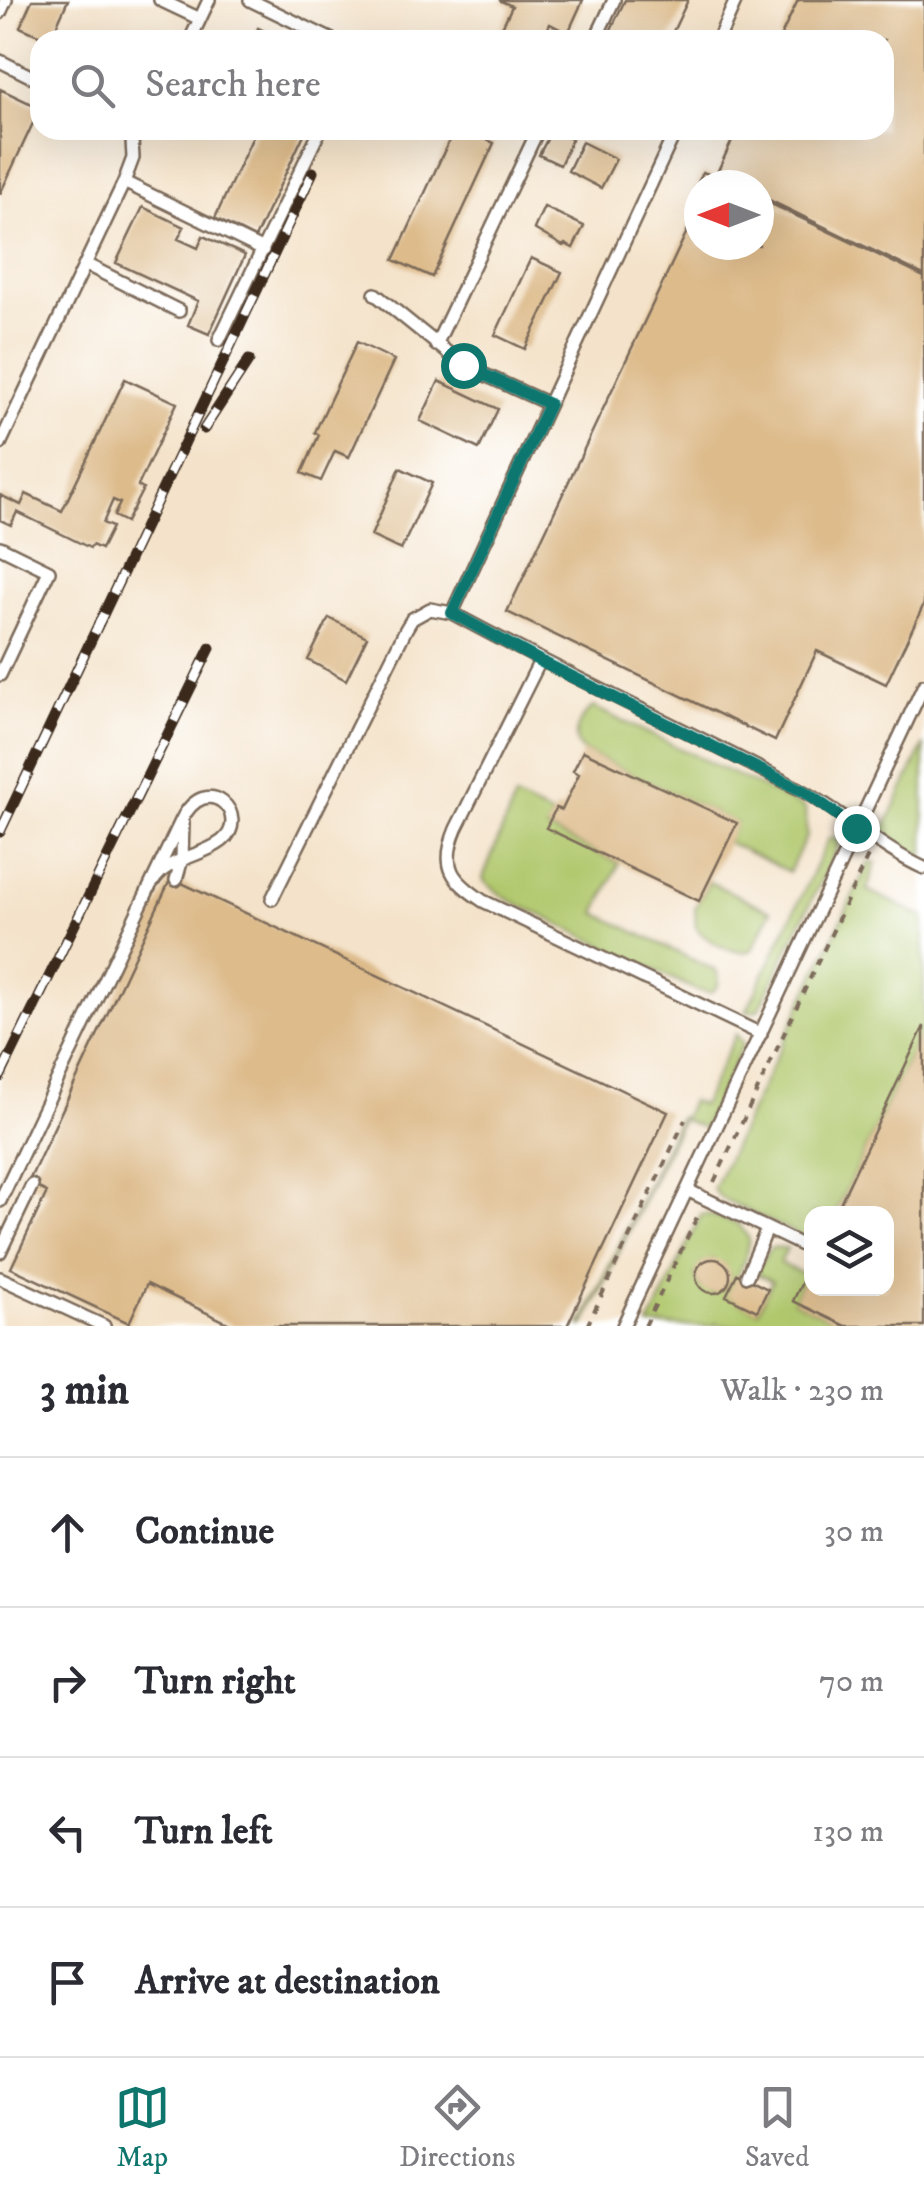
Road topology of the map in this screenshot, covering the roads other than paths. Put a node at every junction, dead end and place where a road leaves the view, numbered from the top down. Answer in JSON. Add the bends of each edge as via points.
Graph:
{"nodes":[{"id":1,"x":6,"y":0,"type":"edge"},
{"id":2,"x":160,"y":0,"type":"edge"},
{"id":3,"x":208,"y":0,"type":"edge"},
{"id":4,"x":250,"y":0,"type":"edge"},
{"id":5,"x":614,"y":0,"type":"edge"},
{"id":6,"x":736,"y":0,"type":"edge"},
{"id":7,"x":0,"y":13,"type":"edge"},
{"id":8,"x":200,"y":19,"type":"junction"},
{"id":9,"x":195,"y":30,"type":"edge"},
{"id":10,"x":312,"y":30,"type":"edge"},
{"id":11,"x":600,"y":30,"type":"edge"},
{"id":12,"x":722,"y":30,"type":"edge"},
{"id":13,"x":0,"y":60,"type":"edge"},
{"id":14,"x":30,"y":76,"type":"edge"},
{"id":15,"x":130,"y":140,"type":"edge"},
{"id":16,"x":315,"y":140,"type":"edge"},
{"id":17,"x":533,"y":140,"type":"edge"},
{"id":18,"x":671,"y":140,"type":"edge"},
{"id":19,"x":124,"y":182,"type":"junction"},
{"id":20,"x":262,"y":250,"type":"junction"},
{"id":21,"x":84,"y":264,"type":"junction"},
{"id":22,"x":375,"y":294,"type":"dead end"},
{"id":23,"x":179,"y":311,"type":"dead end"},
{"id":24,"x":219,"y":340,"type":"dead end"},
{"id":25,"x":436,"y":344,"type":"junction"},
{"id":26,"x":549,"y":404,"type":"junction"},
{"id":27,"x":0,"y":444,"type":"edge"},
{"id":28,"x":0,"y":547,"type":"edge"},
{"id":29,"x":452,"y":613,"type":"junction"},
{"id":30,"x":540,"y":661,"type":"junction"},
{"id":31,"x":0,"y":675,"type":"edge"},
{"id":32,"x":924,"y":685,"type":"edge"},
{"id":33,"x":184,"y":818,"type":"junction"},
{"id":34,"x":856,"y":828,"type":"junction"},
{"id":35,"x":218,"y":844,"type":"junction"},
{"id":36,"x":182,"y":860,"type":"junction"},
{"id":37,"x":924,"y":868,"type":"edge"},
{"id":38,"x":176,"y":880,"type":"dead end"},
{"id":39,"x":152,"y":883,"type":"junction"},
{"id":40,"x":272,"y":899,"type":"dead end"},
{"id":41,"x":761,"y":1034,"type":"junction"},
{"id":42,"x":32,"y":1185,"type":"dead end"},
{"id":43,"x":687,"y":1190,"type":"junction"},
{"id":44,"x":0,"y":1201,"type":"edge"},
{"id":45,"x":767,"y":1228,"type":"junction"},
{"id":46,"x":804,"y":1246,"type":"edge"},
{"id":47,"x":0,"y":1252,"type":"edge"},
{"id":48,"x":746,"y":1276,"type":"dead end"},
{"id":49,"x":0,"y":1278,"type":"edge"},
{"id":50,"x":104,"y":1326,"type":"edge"},
{"id":51,"x":623,"y":1326,"type":"edge"}],
"edges":[{"from":1,"to":7,"type":"lane"},
{"from":2,"to":8,"type":"lane"},
{"from":3,"to":8,"type":"lane"},
{"from":4,"to":10,"type":"lane"},
{"from":5,"to":11,"type":"lane"},
{"from":6,"to":12,"type":"lane"},
{"from":8,"to":9,"type":"lane"},
{"from":13,"to":14,"type":"lane"},
{"from":15,"to":19,"type":"lane"},
{"from":16,"to":20,"type":"lane"},
{"from":17,"to":25,"type":"lane"},
{"from":18,"to":26,"type":"lane"},
{"from":19,"to":20,"type":"lane"},
{"from":19,"to":21,"type":"lane"},
{"from":20,"to":24,"type":"lane"},
{"from":21,"to":23,"type":"lane"},
{"from":21,"to":27,"type":"lane"},
{"from":22,"to":25,"type":"lane"},
{"from":25,"to":26,"type":"lane","via":[[463,365]]},
{"from":26,"to":29,"type":"lane"},
{"from":28,"to":31,"type":"lane","via":[[48,570]]},
{"from":29,"to":30,"type":"lane"},
{"from":29,"to":40,"type":"lane","via":[[430,609],[406,629]]},
{"from":30,"to":34,"type":"lane","via":[[805,792]]},
{"from":30,"to":41,"type":"lane","via":[[456,830],[448,856],[457,882],[483,901]]},
{"from":32,"to":34,"type":"lane"},
{"from":33,"to":35,"type":"lane","via":[[195,842]]},
{"from":33,"to":35,"type":"lane","via":[[193,801],[224,802],[232,825]]},
{"from":33,"to":36,"type":"lane"},
{"from":33,"to":39,"type":"lane"},
{"from":34,"to":37,"type":"lane"},
{"from":34,"to":41,"type":"lane"},
{"from":35,"to":36,"type":"lane"},
{"from":36,"to":38,"type":"lane"},
{"from":36,"to":39,"type":"lane","via":[[162,869]]},
{"from":39,"to":44,"type":"lane"},
{"from":41,"to":43,"type":"lane"},
{"from":42,"to":47,"type":"lane"},
{"from":43,"to":45,"type":"lane"},
{"from":43,"to":51,"type":"lane"},
{"from":45,"to":46,"type":"lane"},
{"from":45,"to":48,"type":"lane"},
{"from":49,"to":50,"type":"lane"}]}
